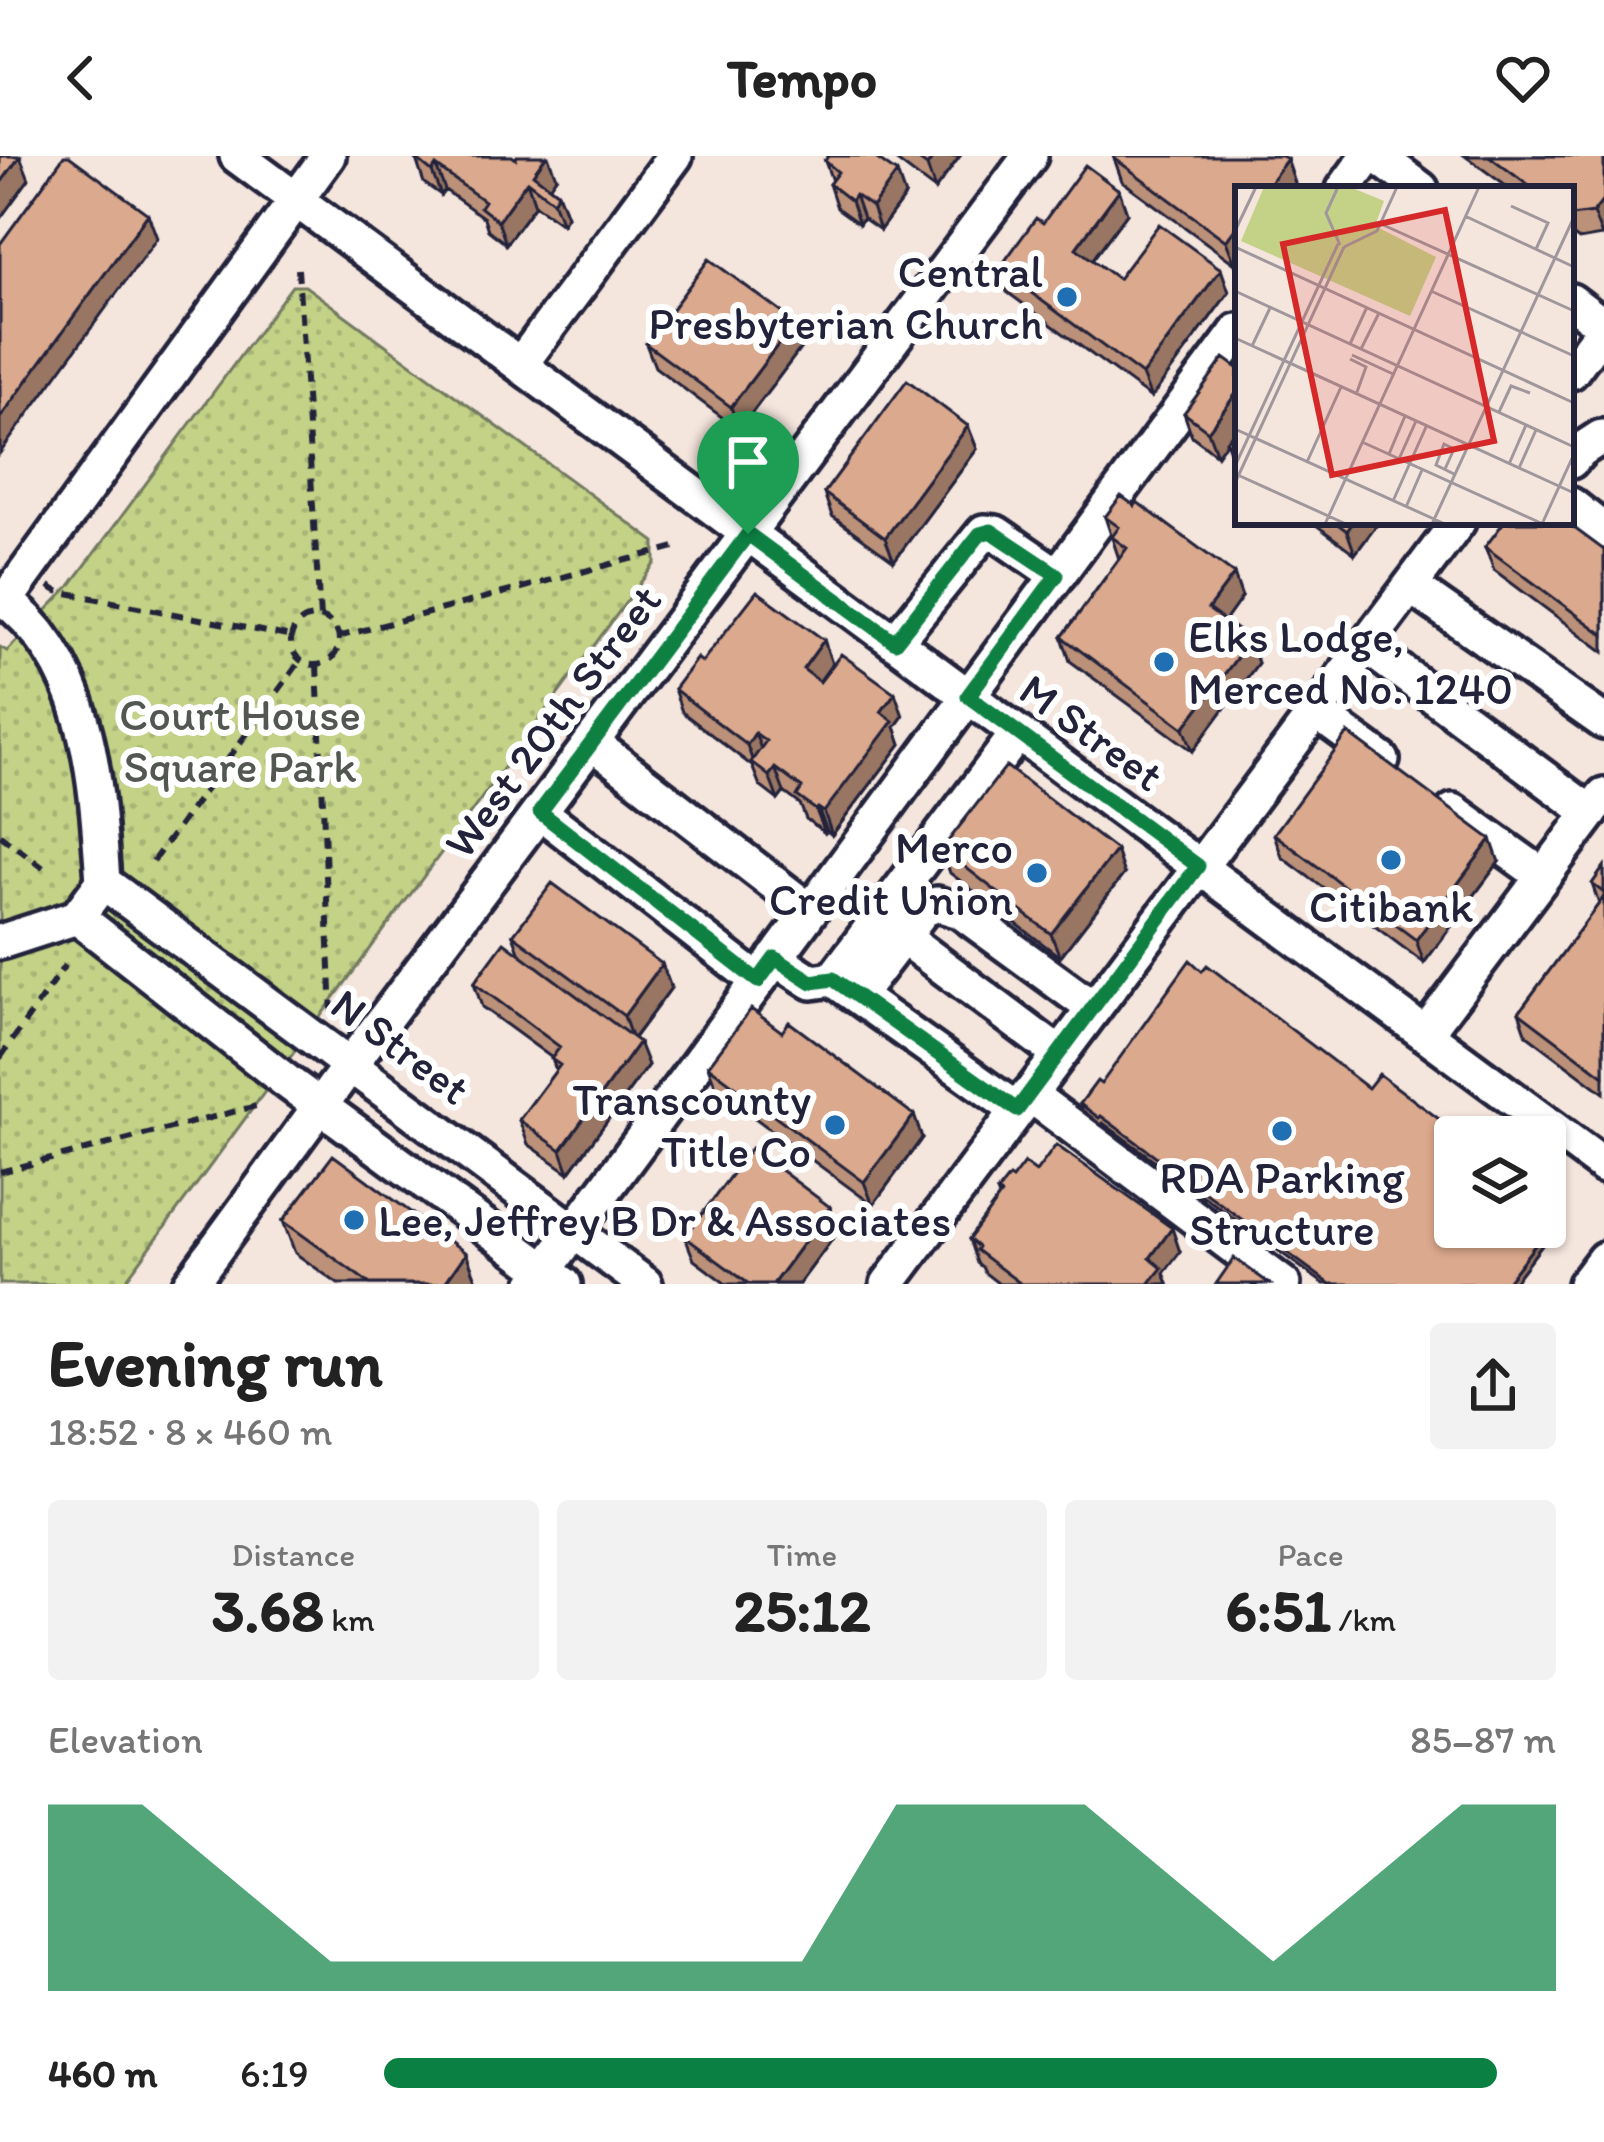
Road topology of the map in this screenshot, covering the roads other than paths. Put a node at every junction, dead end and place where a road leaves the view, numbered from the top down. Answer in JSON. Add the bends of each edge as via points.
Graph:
{"nodes":[{"id":1,"x":237,"y":156,"type":"edge"},
{"id":2,"x":328,"y":156,"type":"edge"},
{"id":3,"x":675,"y":156,"type":"edge"},
{"id":4,"x":1030,"y":156,"type":"edge"},
{"id":5,"x":1373,"y":156,"type":"edge"},
{"id":6,"x":1347,"y":186,"type":"edge"},
{"id":7,"x":1417,"y":186,"type":"edge"},
{"id":8,"x":296,"y":200,"type":"junction"},
{"id":9,"x":1574,"y":304,"type":"edge"},
{"id":10,"x":1604,"y":327,"type":"edge"},
{"id":11,"x":1235,"y":335,"type":"edge"},
{"id":12,"x":520,"y":365,"type":"junction"},
{"id":13,"x":1574,"y":368,"type":"edge"},
{"id":14,"x":1604,"y":440,"type":"edge"},
{"id":15,"x":1574,"y":457,"type":"edge"},
{"id":16,"x":1574,"y":507,"type":"edge"},
{"id":17,"x":1456,"y":525,"type":"edge"},
{"id":18,"x":1604,"y":532,"type":"edge"},
{"id":19,"x":748,"y":534,"type":"junction"},
{"id":20,"x":1057,"y":575,"type":"junction"},
{"id":21,"x":1410,"y":586,"type":"junction"},
{"id":22,"x":3,"y":598,"type":"edge"},
{"id":23,"x":895,"y":642,"type":"junction"},
{"id":24,"x":1365,"y":645,"type":"junction"},
{"id":25,"x":968,"y":696,"type":"junction"},
{"id":26,"x":1315,"y":712,"type":"junction"},
{"id":27,"x":1604,"y":722,"type":"edge"},
{"id":28,"x":1018,"y":734,"type":"junction"},
{"id":29,"x":592,"y":743,"type":"junction"},
{"id":30,"x":1597,"y":804,"type":"edge"},
{"id":31,"x":540,"y":812,"type":"junction"},
{"id":32,"x":1198,"y":866,"type":"junction"},
{"id":33,"x":1543,"y":876,"type":"junction"},
{"id":34,"x":103,"y":882,"type":"junction"},
{"id":35,"x":810,"y":910,"type":"junction"},
{"id":36,"x":77,"y":917,"type":"junction"},
{"id":37,"x":903,"y":937,"type":"junction"},
{"id":38,"x":0,"y":942,"type":"edge"},
{"id":39,"x":766,"y":969,"type":"junction"},
{"id":40,"x":845,"y":987,"type":"junction"},
{"id":41,"x":1093,"y":1008,"type":"junction"},
{"id":42,"x":1425,"y":1034,"type":"junction"},
{"id":43,"x":1059,"y":1054,"type":"junction"},
{"id":44,"x":350,"y":1065,"type":"junction"},
{"id":45,"x":1023,"y":1102,"type":"junction"},
{"id":46,"x":322,"y":1106,"type":"junction"},
{"id":47,"x":1604,"y":1166,"type":"edge"},
{"id":48,"x":574,"y":1230,"type":"junction"},
{"id":49,"x":1604,"y":1259,"type":"edge"},
{"id":50,"x":548,"y":1279,"type":"edge"},
{"id":51,"x":190,"y":1284,"type":"edge"},
{"id":52,"x":645,"y":1284,"type":"edge"},
{"id":53,"x":888,"y":1284,"type":"edge"},
{"id":54,"x":1283,"y":1284,"type":"edge"},
{"id":55,"x":1586,"y":1284,"type":"edge"}],
"edges":[{"from":1,"to":8,"type":"street","name":"M Street"},
{"from":2,"to":8,"type":"street"},
{"from":3,"to":12,"type":"street"},
{"from":4,"to":19,"type":"street","name":"West 20th Street"},
{"from":5,"to":6,"type":"street"},
{"from":5,"to":7,"type":"street"},
{"from":8,"to":12,"type":"street","name":"M Street"},
{"from":8,"to":22,"type":"street"},
{"from":9,"to":10,"type":"street"},
{"from":10,"to":13,"type":"street"},
{"from":11,"to":20,"type":"street"},
{"from":12,"to":19,"type":"street","name":"M Street"},
{"from":14,"to":15,"type":"street"},
{"from":16,"to":18,"type":"street"},
{"from":17,"to":21,"type":"street"},
{"from":19,"to":23,"type":"street","name":"M Street"},
{"from":19,"to":29,"type":"street","name":"West 20th Street"},
{"from":20,"to":23,"type":"street","via":[[984,532]]},
{"from":20,"to":25,"type":"street"},
{"from":21,"to":24,"type":"street"},
{"from":21,"to":27,"type":"street"},
{"from":22,"to":34,"type":"street","via":[[46,640],[75,692],[97,790]]},
{"from":23,"to":25,"type":"street","name":"M Street"},
{"from":24,"to":26,"type":"street"},
{"from":24,"to":30,"type":"street"},
{"from":25,"to":28,"type":"street","name":"M Street"},
{"from":25,"to":35,"type":"street"},
{"from":26,"to":32,"type":"street"},
{"from":26,"to":33,"type":"street"},
{"from":28,"to":32,"type":"street","name":"M Street"},
{"from":28,"to":40,"type":"street"},
{"from":29,"to":31,"type":"street","name":"West 20th Street"},
{"from":29,"to":35,"type":"street"},
{"from":30,"to":33,"type":"street"},
{"from":31,"to":39,"type":"street"},
{"from":31,"to":44,"type":"street","name":"West 20th Street"},
{"from":32,"to":41,"type":"street"},
{"from":32,"to":42,"type":"street","name":"M Street"},
{"from":33,"to":42,"type":"street"},
{"from":34,"to":36,"type":"street"},
{"from":34,"to":44,"type":"street","name":"N Street"},
{"from":35,"to":39,"type":"street"},
{"from":36,"to":38,"type":"street"},
{"from":36,"to":46,"type":"street","name":"N Street"},
{"from":37,"to":40,"type":"street"},
{"from":37,"to":41,"type":"street","via":[[923,910],[937,904],[961,911]]},
{"from":37,"to":43,"type":"street"},
{"from":39,"to":40,"type":"street"},
{"from":39,"to":48,"type":"street"},
{"from":40,"to":45,"type":"street"},
{"from":41,"to":43,"type":"street"},
{"from":42,"to":47,"type":"street","name":"M Street"},
{"from":43,"to":45,"type":"street"},
{"from":44,"to":46,"type":"street","name":"West 20th Street"},
{"from":44,"to":48,"type":"street","name":"N Street"},
{"from":45,"to":53,"type":"street"},
{"from":45,"to":54,"type":"street"},
{"from":46,"to":50,"type":"street","name":"N Street"},
{"from":46,"to":51,"type":"street","name":"West 20th Street"},
{"from":48,"to":50,"type":"street"},
{"from":48,"to":52,"type":"street","name":"N Street"},
{"from":49,"to":55,"type":"street"}]}
